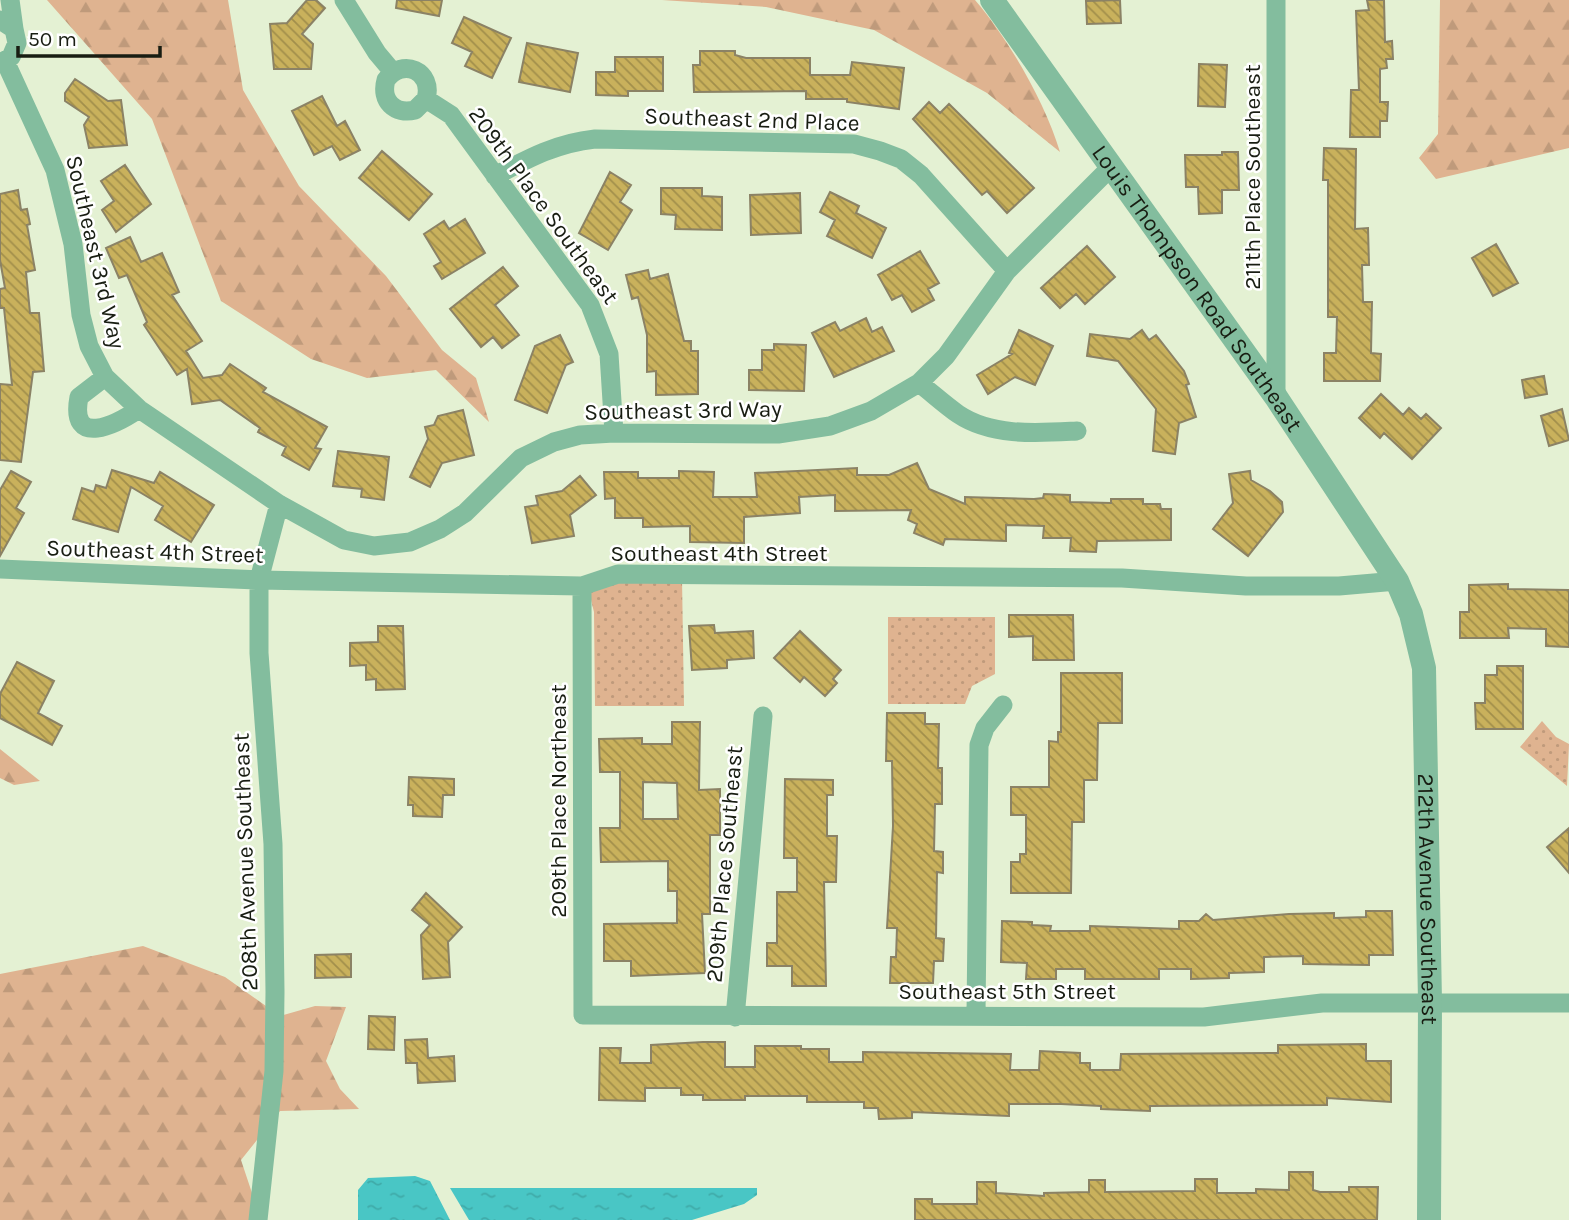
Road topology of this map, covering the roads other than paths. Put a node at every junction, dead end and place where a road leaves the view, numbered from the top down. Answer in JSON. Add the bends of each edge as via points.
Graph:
{"nodes":[{"id":1,"x":9,"y":0,"type":"edge"},
{"id":2,"x":344,"y":0,"type":"edge"},
{"id":3,"x":992,"y":0,"type":"edge"},
{"id":4,"x":1276,"y":0,"type":"edge"},
{"id":5,"x":7,"y":24,"type":"edge"},
{"id":6,"x":2,"y":62,"type":"edge"},
{"id":7,"x":393,"y":72,"type":"junction"},
{"id":8,"x":426,"y":99,"type":"junction"},
{"id":9,"x":1110,"y":167,"type":"junction"},
{"id":10,"x":495,"y":176,"type":"junction"},
{"id":11,"x":1007,"y":271,"type":"junction"},
{"id":12,"x":105,"y":377,"type":"junction"},
{"id":13,"x":919,"y":383,"type":"junction"},
{"id":14,"x":1276,"y":397,"type":"junction"},
{"id":15,"x":139,"y":409,"type":"junction"},
{"id":16,"x":1077,"y":431,"type":"dead end"},
{"id":17,"x":614,"y":433,"type":"junction"},
{"id":18,"x":279,"y":504,"type":"junction"},
{"id":19,"x":0,"y":569,"type":"edge"},
{"id":20,"x":259,"y":580,"type":"junction"},
{"id":21,"x":1397,"y":581,"type":"junction"},
{"id":22,"x":582,"y":586,"type":"junction"},
{"id":23,"x":1003,"y":705,"type":"dead end"},
{"id":24,"x":763,"y":716,"type":"dead end"},
{"id":25,"x":1430,"y":1002,"type":"junction"},
{"id":26,"x":1569,"y":1003,"type":"edge"},
{"id":27,"x":976,"y":1014,"type":"junction"},
{"id":28,"x":583,"y":1015,"type":"joint"},
{"id":29,"x":735,"y":1017,"type":"junction"},
{"id":30,"x":258,"y":1220,"type":"edge"},
{"id":31,"x":1429,"y":1220,"type":"edge"}],
"edges":[{"from":1,"to":5,"type":"street","name":"Southeast 3rd Way"},
{"from":2,"to":7,"type":"street"},
{"from":3,"to":9,"type":"street","name":"Louis Thompson Road Southeast"},
{"from":4,"to":14,"type":"street","name":"211th Place Southeast"},
{"from":5,"to":6,"type":"street","name":"Southeast 3rd Way","via":[[17,43],[11,57]]},
{"from":6,"to":12,"type":"street","name":"Southeast 3rd Way","via":[[55,170],[73,244],[81,315],[89,346]]},
{"from":7,"to":8,"type":"street","via":[[404,67],[419,71],[428,84]]},
{"from":7,"to":8,"type":"street","via":[[384,88],[393,108],[408,112]]},
{"from":8,"to":10,"type":"street","name":"209th Place Southeast","via":[[451,115]]},
{"from":9,"to":11,"type":"street","name":"Southeast 3rd Way"},
{"from":9,"to":14,"type":"street","name":"Louis Thompson Road Southeast"},
{"from":10,"to":11,"type":"street","name":"Southeast 2nd Place","via":[[549,148],[596,139],[854,144],[901,159],[921,175]]},
{"from":10,"to":17,"type":"street","name":"209th Place Southeast","via":[[590,305],[602,330],[612,376]]},
{"from":11,"to":13,"type":"street","name":"Southeast 3rd Way","via":[[946,356]]},
{"from":12,"to":15,"type":"street","name":"Southeast 3rd Way"},
{"from":12,"to":15,"type":"street","name":"Southeast 3rd Way","via":[[79,397],[76,411],[88,429],[118,424]]},
{"from":13,"to":16,"type":"street","via":[[961,416],[987,426],[1031,433]]},
{"from":13,"to":17,"type":"street","name":"Southeast 3rd Way","via":[[871,411],[807,431]]},
{"from":14,"to":21,"type":"street","name":"Louis Thompson Road Southeast"},
{"from":15,"to":18,"type":"street","name":"Southeast 3rd Way"},
{"from":17,"to":18,"type":"street","name":"Southeast 3rd Way","via":[[580,435],[536,449],[520,458],[465,513],[410,542],[373,546],[344,540]]},
{"from":18,"to":20,"type":"street","name":"208th Avenue Southeast"},
{"from":19,"to":20,"type":"street","name":"Southeast 4th Street"},
{"from":20,"to":22,"type":"street","name":"Southeast 4th Street"},
{"from":20,"to":30,"type":"street","name":"208th Avenue Southeast","via":[[259,653],[273,844],[275,992],[274,1071]]},
{"from":21,"to":22,"type":"street","name":"Southeast 4th Street","via":[[1246,586],[1122,579],[618,574]]},
{"from":21,"to":25,"type":"street","name":"212th Avenue Southeast","via":[[1411,614],[1423,668]]},
{"from":22,"to":28,"type":"street","name":"209th Place Northeast"},
{"from":23,"to":27,"type":"street","via":[[985,728],[979,745]]},
{"from":24,"to":29,"type":"street","name":"209th Place Southeast"},
{"from":25,"to":26,"type":"street","name":"Southeast 5th Street"},
{"from":25,"to":27,"type":"street","name":"Southeast 5th Street","via":[[1322,1003],[1204,1017]]},
{"from":25,"to":31,"type":"street","name":"212th Avenue Southeast"},
{"from":27,"to":29,"type":"street","name":"Southeast 5th Street"},
{"from":28,"to":29,"type":"street","name":"Southeast 5th Street"}]}
